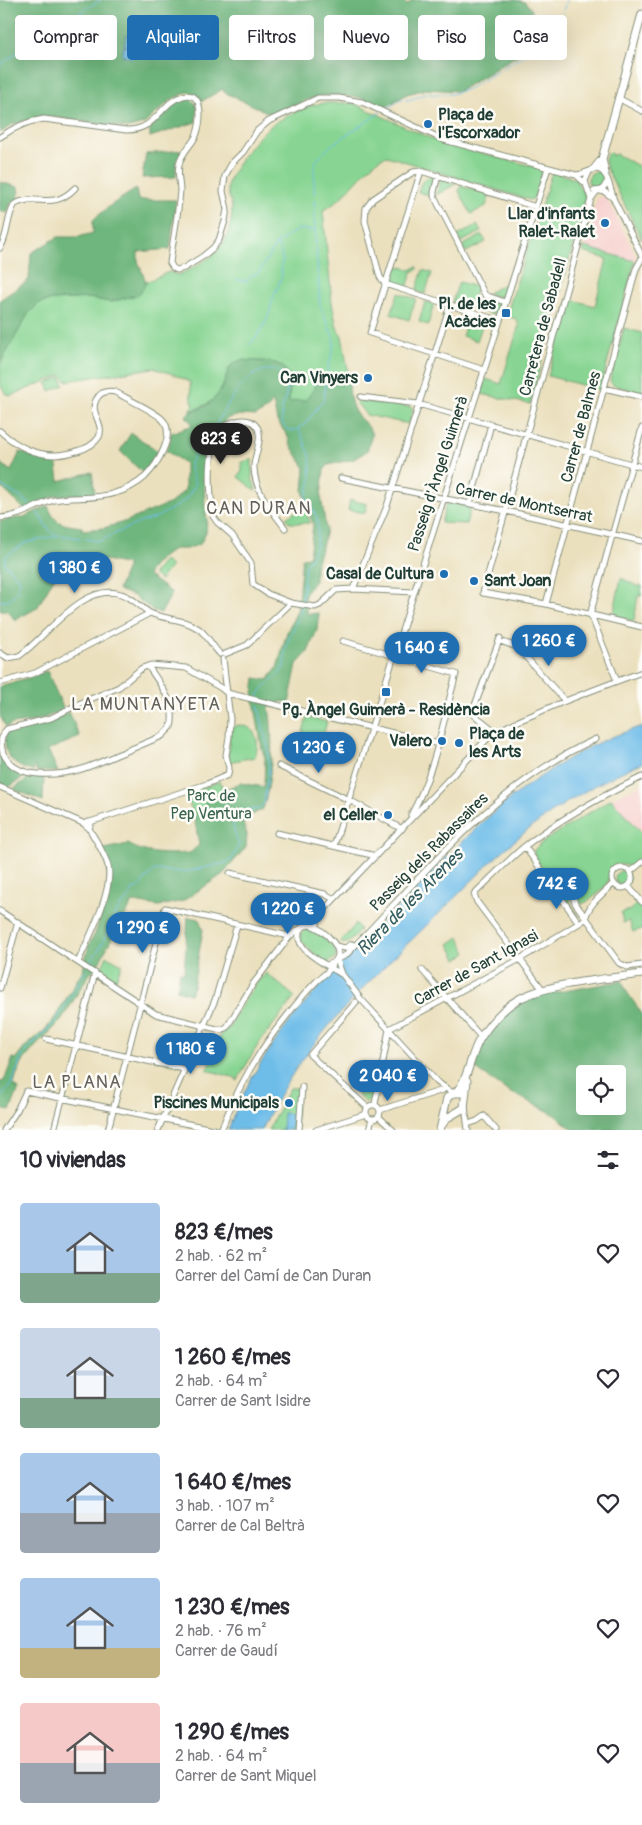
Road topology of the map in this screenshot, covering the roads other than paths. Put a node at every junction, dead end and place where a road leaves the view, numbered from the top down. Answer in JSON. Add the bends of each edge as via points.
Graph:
{"nodes":[{"id":1,"x":642,"y":14,"type":"edge"},
{"id":2,"x":618,"y":98,"type":"junction"},
{"id":3,"x":642,"y":111,"type":"edge"},
{"id":4,"x":0,"y":136,"type":"edge"},
{"id":5,"x":602,"y":159,"type":"junction"},
{"id":6,"x":548,"y":168,"type":"junction"},
{"id":7,"x":592,"y":170,"type":"junction"},
{"id":8,"x":421,"y":171,"type":"junction"},
{"id":9,"x":605,"y":173,"type":"junction"},
{"id":10,"x":576,"y":175,"type":"junction"},
{"id":11,"x":438,"y":176,"type":"junction"},
{"id":12,"x":607,"y":182,"type":"junction"},
{"id":13,"x":586,"y":185,"type":"junction"},
{"id":14,"x":74,"y":188,"type":"dead end"},
{"id":15,"x":598,"y":191,"type":"junction"},
{"id":16,"x":591,"y":198,"type":"junction"},
{"id":17,"x":613,"y":198,"type":"junction"},
{"id":18,"x":536,"y":207,"type":"junction"},
{"id":19,"x":0,"y":248,"type":"edge"},
{"id":20,"x":642,"y":257,"type":"edge"},
{"id":21,"x":385,"y":284,"type":"junction"},
{"id":22,"x":505,"y":302,"type":"junction"},
{"id":23,"x":450,"y":305,"type":"junction"},
{"id":24,"x":500,"y":321,"type":"junction"},
{"id":25,"x":434,"y":353,"type":"junction"},
{"id":26,"x":484,"y":370,"type":"junction"},
{"id":27,"x":604,"y":388,"type":"junction"},
{"id":28,"x":361,"y":397,"type":"dead end"},
{"id":29,"x":642,"y":397,"type":"edge"},
{"id":30,"x":418,"y":404,"type":"junction"},
{"id":31,"x":470,"y":418,"type":"junction"},
{"id":32,"x":491,"y":424,"type":"junction"},
{"id":33,"x":642,"y":428,"type":"edge"},
{"id":34,"x":0,"y":431,"type":"edge"},
{"id":35,"x":527,"y":434,"type":"junction"},
{"id":36,"x":588,"y":452,"type":"junction"},
{"id":37,"x":632,"y":464,"type":"junction"},
{"id":38,"x":642,"y":467,"type":"edge"},
{"id":39,"x":341,"y":478,"type":"dead end"},
{"id":40,"x":392,"y":488,"type":"junction"},
{"id":41,"x":444,"y":499,"type":"junction"},
{"id":42,"x":470,"y":504,"type":"junction"},
{"id":43,"x":506,"y":511,"type":"junction"},
{"id":44,"x":0,"y":518,"type":"edge"},
{"id":45,"x":568,"y":525,"type":"junction"},
{"id":46,"x":285,"y":528,"type":"dead end"},
{"id":47,"x":613,"y":535,"type":"junction"},
{"id":48,"x":642,"y":541,"type":"edge"},
{"id":49,"x":353,"y":589,"type":"junction"},
{"id":50,"x":414,"y":592,"type":"junction"},
{"id":51,"x":291,"y":603,"type":"junction"},
{"id":52,"x":546,"y":604,"type":"junction"},
{"id":53,"x":150,"y":613,"type":"junction"},
{"id":54,"x":590,"y":615,"type":"junction"},
{"id":55,"x":642,"y":627,"type":"edge"},
{"id":56,"x":343,"y":641,"type":"dead end"},
{"id":57,"x":0,"y":653,"type":"edge"},
{"id":58,"x":395,"y":655,"type":"junction"},
{"id":59,"x":222,"y":656,"type":"junction"},
{"id":60,"x":148,"y":666,"type":"junction"},
{"id":61,"x":642,"y":672,"type":"edge"},
{"id":62,"x":617,"y":681,"type":"junction"},
{"id":63,"x":0,"y":683,"type":"edge"},
{"id":64,"x":227,"y":693,"type":"junction"},
{"id":65,"x":565,"y":701,"type":"junction"},
{"id":66,"x":446,"y":710,"type":"junction"},
{"id":67,"x":472,"y":713,"type":"junction"},
{"id":68,"x":372,"y":728,"type":"junction"},
{"id":69,"x":496,"y":732,"type":"junction"},
{"id":70,"x":596,"y":740,"type":"dead end"},
{"id":71,"x":438,"y":744,"type":"junction"},
{"id":72,"x":279,"y":766,"type":"dead end"},
{"id":73,"x":642,"y":777,"type":"edge"},
{"id":74,"x":0,"y":786,"type":"edge"},
{"id":75,"x":420,"y":798,"type":"junction"},
{"id":76,"x":349,"y":800,"type":"junction"},
{"id":77,"x":426,"y":802,"type":"junction"},
{"id":78,"x":406,"y":824,"type":"junction"},
{"id":79,"x":88,"y":825,"type":"junction"},
{"id":80,"x":402,"y":829,"type":"junction"},
{"id":81,"x":277,"y":832,"type":"dead end"},
{"id":82,"x":334,"y":846,"type":"junction"},
{"id":83,"x":524,"y":847,"type":"junction"},
{"id":84,"x":376,"y":856,"type":"junction"},
{"id":85,"x":642,"y":862,"type":"edge"},
{"id":86,"x":630,"y":872,"type":"junction"},
{"id":87,"x":230,"y":873,"type":"dead end"},
{"id":88,"x":551,"y":884,"type":"junction"},
{"id":89,"x":614,"y":884,"type":"junction"},
{"id":90,"x":628,"y":886,"type":"junction"},
{"id":91,"x":334,"y":899,"type":"junction"},
{"id":92,"x":642,"y":902,"type":"edge"},
{"id":93,"x":325,"y":909,"type":"junction"},
{"id":94,"x":0,"y":911,"type":"edge"},
{"id":95,"x":585,"y":919,"type":"junction"},
{"id":96,"x":18,"y":922,"type":"junction"},
{"id":97,"x":579,"y":923,"type":"junction"},
{"id":98,"x":237,"y":925,"type":"junction"},
{"id":99,"x":303,"y":927,"type":"junction"},
{"id":100,"x":317,"y":928,"type":"junction"},
{"id":101,"x":288,"y":938,"type":"junction"},
{"id":102,"x":358,"y":940,"type":"junction"},
{"id":103,"x":300,"y":944,"type":"junction"},
{"id":104,"x":336,"y":946,"type":"junction"},
{"id":105,"x":520,"y":959,"type":"junction"},
{"id":106,"x":318,"y":961,"type":"junction"},
{"id":107,"x":336,"y":961,"type":"junction"},
{"id":108,"x":78,"y":962,"type":"junction"},
{"id":109,"x":642,"y":965,"type":"edge"},
{"id":110,"x":330,"y":968,"type":"junction"},
{"id":111,"x":422,"y":970,"type":"dead end"},
{"id":112,"x":92,"y":971,"type":"junction"},
{"id":113,"x":342,"y":974,"type":"junction"},
{"id":114,"x":642,"y":974,"type":"edge"},
{"id":115,"x":321,"y":977,"type":"junction"},
{"id":116,"x":0,"y":988,"type":"edge"},
{"id":117,"x":543,"y":990,"type":"junction"},
{"id":118,"x":447,"y":998,"type":"junction"},
{"id":119,"x":358,"y":1000,"type":"junction"},
{"id":120,"x":141,"y":1004,"type":"junction"},
{"id":121,"x":204,"y":1025,"type":"junction"},
{"id":122,"x":389,"y":1029,"type":"junction"},
{"id":123,"x":481,"y":1037,"type":"junction"},
{"id":124,"x":46,"y":1039,"type":"dead end"},
{"id":125,"x":76,"y":1046,"type":"junction"},
{"id":126,"x":127,"y":1057,"type":"junction"},
{"id":127,"x":184,"y":1069,"type":"junction"},
{"id":128,"x":467,"y":1071,"type":"junction"},
{"id":129,"x":437,"y":1082,"type":"junction"},
{"id":130,"x":302,"y":1087,"type":"dead end"},
{"id":131,"x":443,"y":1090,"type":"junction"},
{"id":132,"x":454,"y":1092,"type":"junction"},
{"id":133,"x":62,"y":1098,"type":"junction"},
{"id":134,"x":447,"y":1101,"type":"junction"},
{"id":135,"x":465,"y":1103,"type":"junction"},
{"id":136,"x":375,"y":1104,"type":"junction"},
{"id":137,"x":367,"y":1107,"type":"junction"},
{"id":138,"x":113,"y":1108,"type":"junction"},
{"id":139,"x":380,"y":1110,"type":"junction"},
{"id":140,"x":456,"y":1112,"type":"junction"},
{"id":141,"x":366,"y":1114,"type":"junction"},
{"id":142,"x":379,"y":1117,"type":"junction"},
{"id":143,"x":162,"y":1118,"type":"junction"},
{"id":144,"x":372,"y":1119,"type":"junction"},
{"id":145,"x":441,"y":1128,"type":"edge"},
{"id":146,"x":468,"y":1128,"type":"edge"},
{"id":147,"x":4,"y":1130,"type":"edge"},
{"id":148,"x":54,"y":1130,"type":"edge"},
{"id":149,"x":108,"y":1130,"type":"edge"},
{"id":150,"x":158,"y":1130,"type":"edge"},
{"id":151,"x":220,"y":1130,"type":"edge"},
{"id":152,"x":299,"y":1130,"type":"edge"},
{"id":153,"x":316,"y":1130,"type":"edge"},
{"id":154,"x":369,"y":1130,"type":"edge"},
{"id":155,"x":393,"y":1130,"type":"edge"},
{"id":156,"x":496,"y":1130,"type":"edge"}],
"edges":[{"from":1,"to":2,"type":"street"},
{"from":2,"to":3,"type":"street"},
{"from":2,"to":5,"type":"street"},
{"from":4,"to":6,"type":"street","via":[[44,119],[136,130],[149,124],[179,97],[194,97],[200,105],[198,131],[182,155],[178,168],[176,233],[170,263],[177,270],[202,257],[218,240],[226,214],[225,176],[262,126],[318,98],[356,101],[444,140]]},
{"from":5,"to":7,"type":"street"},
{"from":5,"to":9,"type":"street"},
{"from":6,"to":10,"type":"street"},
{"from":6,"to":18,"type":"street","name":"Passeig d'Àngel Guimerà"},
{"from":7,"to":9,"type":"street"},
{"from":7,"to":10,"type":"street"},
{"from":7,"to":13,"type":"street","via":[[585,178]]},
{"from":8,"to":11,"type":"street"},
{"from":8,"to":21,"type":"street"},
{"from":8,"to":21,"type":"street","via":[[413,172],[373,199],[366,208],[365,221],[380,277]]},
{"from":9,"to":12,"type":"street"},
{"from":10,"to":13,"type":"street"},
{"from":11,"to":18,"type":"street"},
{"from":11,"to":22,"type":"street","via":[[434,196],[485,294]]},
{"from":12,"to":15,"type":"street","via":[[605,188]]},
{"from":12,"to":17,"type":"street"},
{"from":13,"to":15,"type":"street"},
{"from":13,"to":16,"type":"street"},
{"from":14,"to":19,"type":"street","via":[[57,200],[15,204]]},
{"from":15,"to":16,"type":"street","name":"Carretera de Sabadell"},
{"from":15,"to":17,"type":"street"},
{"from":16,"to":35,"type":"street","name":"Carretera de Sabadell"},
{"from":17,"to":20,"type":"street"},
{"from":18,"to":22,"type":"street","name":"Passeig d'Àngel Guimerà"},
{"from":20,"to":27,"type":"street","name":"Carrer de Balmes"},
{"from":21,"to":23,"type":"street"},
{"from":21,"to":25,"type":"street","via":[[370,333]]},
{"from":22,"to":24,"type":"street","name":"Passeig d'Àngel Guimerà"},
{"from":23,"to":24,"type":"street"},
{"from":23,"to":25,"type":"street"},
{"from":24,"to":26,"type":"street","name":"Passeig d'Àngel Guimerà"},
{"from":25,"to":26,"type":"street"},
{"from":25,"to":30,"type":"street"},
{"from":26,"to":31,"type":"street","name":"Passeig d'Àngel Guimerà"},
{"from":27,"to":29,"type":"street"},
{"from":27,"to":36,"type":"street","name":"Carrer de Balmes"},
{"from":28,"to":30,"type":"street"},
{"from":30,"to":31,"type":"street"},
{"from":30,"to":40,"type":"street"},
{"from":31,"to":32,"type":"street"},
{"from":31,"to":41,"type":"street","name":"Passeig d'Àngel Guimerà"},
{"from":32,"to":35,"type":"street"},
{"from":32,"to":42,"type":"street"},
{"from":33,"to":37,"type":"street"},
{"from":34,"to":44,"type":"street","via":[[18,446],[36,453],[66,455],[83,450],[99,436],[100,426],[94,405],[101,394],[108,391],[162,419],[167,431],[166,442],[154,466],[145,477],[128,488],[100,497],[52,501],[23,514]]},
{"from":35,"to":36,"type":"street"},
{"from":35,"to":43,"type":"street","name":"Carretera de Sabadell"},
{"from":36,"to":37,"type":"street"},
{"from":36,"to":45,"type":"street","name":"Carrer de Balmes"},
{"from":37,"to":38,"type":"street"},
{"from":37,"to":47,"type":"street"},
{"from":39,"to":40,"type":"street","name":"Carrer de Montserrat"},
{"from":40,"to":41,"type":"street","name":"Carrer de Montserrat"},
{"from":40,"to":49,"type":"street"},
{"from":41,"to":42,"type":"street","name":"Carrer de Montserrat"},
{"from":41,"to":50,"type":"street","name":"Passeig d'Àngel Guimerà"},
{"from":42,"to":43,"type":"street","name":"Carrer de Montserrat"},
{"from":43,"to":45,"type":"street","name":"Carrer de Montserrat"},
{"from":43,"to":52,"type":"street","name":"Carretera de Sabadell","via":[[483,593]]},
{"from":45,"to":47,"type":"street","name":"Carrer de Montserrat"},
{"from":45,"to":52,"type":"street","name":"Carrer de Balmes"},
{"from":46,"to":51,"type":"street","via":[[263,498],[256,481],[254,466],[259,430],[247,420],[226,425],[217,437],[211,459],[213,516],[232,535],[251,563],[252,581],[256,588]]},
{"from":47,"to":48,"type":"street","name":"Carrer de Montserrat"},
{"from":47,"to":54,"type":"street"},
{"from":49,"to":50,"type":"street"},
{"from":49,"to":51,"type":"street","via":[[336,590],[320,605]]},
{"from":50,"to":58,"type":"street","name":"Passeig d'Àngel Guimerà"},
{"from":51,"to":59,"type":"street","via":[[246,645]]},
{"from":52,"to":54,"type":"street"},
{"from":53,"to":57,"type":"street","via":[[120,593],[99,593],[75,606],[19,656],[8,658]]},
{"from":53,"to":59,"type":"street","via":[[193,625]]},
{"from":53,"to":63,"type":"street","via":[[35,673]]},
{"from":54,"to":55,"type":"street"},
{"from":54,"to":62,"type":"street"},
{"from":56,"to":58,"type":"street"},
{"from":58,"to":66,"type":"street","via":[[456,674]]},
{"from":58,"to":68,"type":"street","name":"Passeig d'Àngel Guimerà"},
{"from":59,"to":64,"type":"street"},
{"from":60,"to":60,"type":"street","via":[[170,704],[172,721],[165,734],[72,773],[31,773],[11,765],[1,743],[7,729],[51,718],[119,687]]},
{"from":60,"to":64,"type":"street","via":[[186,668]]},
{"from":61,"to":62,"type":"street"},
{"from":62,"to":65,"type":"street"},
{"from":64,"to":68,"type":"street"},
{"from":64,"to":79,"type":"street","via":[[230,728],[226,754],[228,775]]},
{"from":65,"to":67,"type":"street","via":[[517,647],[500,639]]},
{"from":65,"to":69,"type":"street"},
{"from":66,"to":67,"type":"street"},
{"from":66,"to":71,"type":"street"},
{"from":67,"to":69,"type":"street"},
{"from":68,"to":71,"type":"street"},
{"from":68,"to":76,"type":"street","name":"Passeig d'Àngel Guimerà"},
{"from":69,"to":77,"type":"street"},
{"from":70,"to":102,"type":"street","name":"Passeig dels Rabassaires","via":[[541,770],[491,807],[430,864]]},
{"from":71,"to":75,"type":"street"},
{"from":72,"to":76,"type":"street"},
{"from":73,"to":83,"type":"street","via":[[608,793]]},
{"from":74,"to":79,"type":"street"},
{"from":75,"to":77,"type":"street","via":[[426,796]]},
{"from":75,"to":78,"type":"street"},
{"from":76,"to":80,"type":"street"},
{"from":76,"to":82,"type":"street","name":"Passeig d'Àngel Guimerà"},
{"from":77,"to":78,"type":"street"},
{"from":78,"to":80,"type":"street"},
{"from":79,"to":108,"type":"street","via":[[109,871],[103,904]]},
{"from":80,"to":84,"type":"street"},
{"from":81,"to":82,"type":"street"},
{"from":82,"to":84,"type":"street"},
{"from":83,"to":88,"type":"street"},
{"from":83,"to":105,"type":"street","via":[[474,894]]},
{"from":84,"to":91,"type":"street"},
{"from":85,"to":86,"type":"street"},
{"from":86,"to":89,"type":"street","via":[[622,868],[615,871],[612,876]]},
{"from":86,"to":90,"type":"street","via":[[632,877]]},
{"from":87,"to":91,"type":"street"},
{"from":88,"to":95,"type":"street","via":[[566,876],[575,903]]},
{"from":88,"to":97,"type":"street"},
{"from":89,"to":90,"type":"street","via":[[622,888]]},
{"from":89,"to":95,"type":"street","name":"Carrer de Sant Ignasi","via":[[593,903]]},
{"from":90,"to":92,"type":"street"},
{"from":91,"to":93,"type":"street"},
{"from":93,"to":99,"type":"street"},
{"from":93,"to":100,"type":"street","via":[[318,918]]},
{"from":94,"to":96,"type":"street"},
{"from":95,"to":97,"type":"street","name":"Carrer de Sant Ignasi"},
{"from":95,"to":109,"type":"street","via":[[615,959],[624,966]]},
{"from":96,"to":108,"type":"street"},
{"from":96,"to":116,"type":"street"},
{"from":97,"to":105,"type":"street","name":"Carrer de Sant Ignasi"},
{"from":98,"to":101,"type":"street"},
{"from":98,"to":120,"type":"street","via":[[165,908]]},
{"from":98,"to":121,"type":"street"},
{"from":99,"to":100,"type":"street"},
{"from":99,"to":101,"type":"street"},
{"from":99,"to":103,"type":"street","via":[[298,938]]},
{"from":100,"to":104,"type":"street"},
{"from":101,"to":103,"type":"street"},
{"from":101,"to":121,"type":"street","via":[[260,973],[227,1027],[221,1030]]},
{"from":102,"to":104,"type":"street","name":"Passeig dels Rabassaires","via":[[345,948]]},
{"from":102,"to":107,"type":"street","name":"Passeig dels Rabassaires","via":[[346,955]]},
{"from":103,"to":106,"type":"street"},
{"from":104,"to":107,"type":"street"},
{"from":105,"to":117,"type":"street"},
{"from":105,"to":118,"type":"street","name":"Carrer de Sant Ignasi"},
{"from":106,"to":110,"type":"street"},
{"from":106,"to":115,"type":"street","via":[[323,969]]},
{"from":107,"to":110,"type":"street"},
{"from":107,"to":113,"type":"street"},
{"from":108,"to":112,"type":"street"},
{"from":110,"to":113,"type":"street"},
{"from":110,"to":115,"type":"street"},
{"from":111,"to":118,"type":"street"},
{"from":112,"to":120,"type":"street"},
{"from":112,"to":125,"type":"street"},
{"from":113,"to":119,"type":"street"},
{"from":114,"to":117,"type":"street"},
{"from":115,"to":151,"type":"street","via":[[263,1048]]},
{"from":117,"to":123,"type":"street","via":[[510,1005]]},
{"from":118,"to":122,"type":"street","name":"Carrer de Sant Ignasi"},
{"from":118,"to":123,"type":"street"},
{"from":119,"to":122,"type":"street"},
{"from":119,"to":137,"type":"street","via":[[310,1055]]},
{"from":120,"to":121,"type":"street","via":[[160,1016]]},
{"from":120,"to":126,"type":"street"},
{"from":121,"to":127,"type":"street"},
{"from":122,"to":129,"type":"street"},
{"from":122,"to":136,"type":"street"},
{"from":123,"to":128,"type":"street"},
{"from":124,"to":125,"type":"street"},
{"from":125,"to":126,"type":"street"},
{"from":125,"to":133,"type":"street"},
{"from":126,"to":127,"type":"street"},
{"from":126,"to":138,"type":"street"},
{"from":127,"to":143,"type":"street"},
{"from":128,"to":132,"type":"street","via":[[464,1083]]},
{"from":128,"to":135,"type":"street"},
{"from":129,"to":131,"type":"street"},
{"from":129,"to":132,"type":"street"},
{"from":130,"to":152,"type":"street"},
{"from":131,"to":134,"type":"street"},
{"from":131,"to":139,"type":"street"},
{"from":132,"to":134,"type":"street"},
{"from":132,"to":135,"type":"street","via":[[462,1094]]},
{"from":133,"to":138,"type":"street"},
{"from":133,"to":147,"type":"street","via":[[26,1091]]},
{"from":133,"to":148,"type":"street"},
{"from":134,"to":140,"type":"street","via":[[449,1108]]},
{"from":134,"to":145,"type":"street"},
{"from":135,"to":140,"type":"street","via":[[462,1110]]},
{"from":135,"to":146,"type":"street"},
{"from":136,"to":137,"type":"street"},
{"from":136,"to":139,"type":"street"},
{"from":137,"to":141,"type":"street"},
{"from":138,"to":143,"type":"street"},
{"from":138,"to":149,"type":"street"},
{"from":139,"to":142,"type":"street"},
{"from":140,"to":145,"type":"street"},
{"from":140,"to":146,"type":"street"},
{"from":141,"to":144,"type":"street"},
{"from":141,"to":153,"type":"street"},
{"from":142,"to":144,"type":"street"},
{"from":142,"to":155,"type":"street"},
{"from":143,"to":150,"type":"street"},
{"from":143,"to":151,"type":"street"},
{"from":144,"to":154,"type":"street"},
{"from":146,"to":156,"type":"street","via":[[484,1116]]}]}
